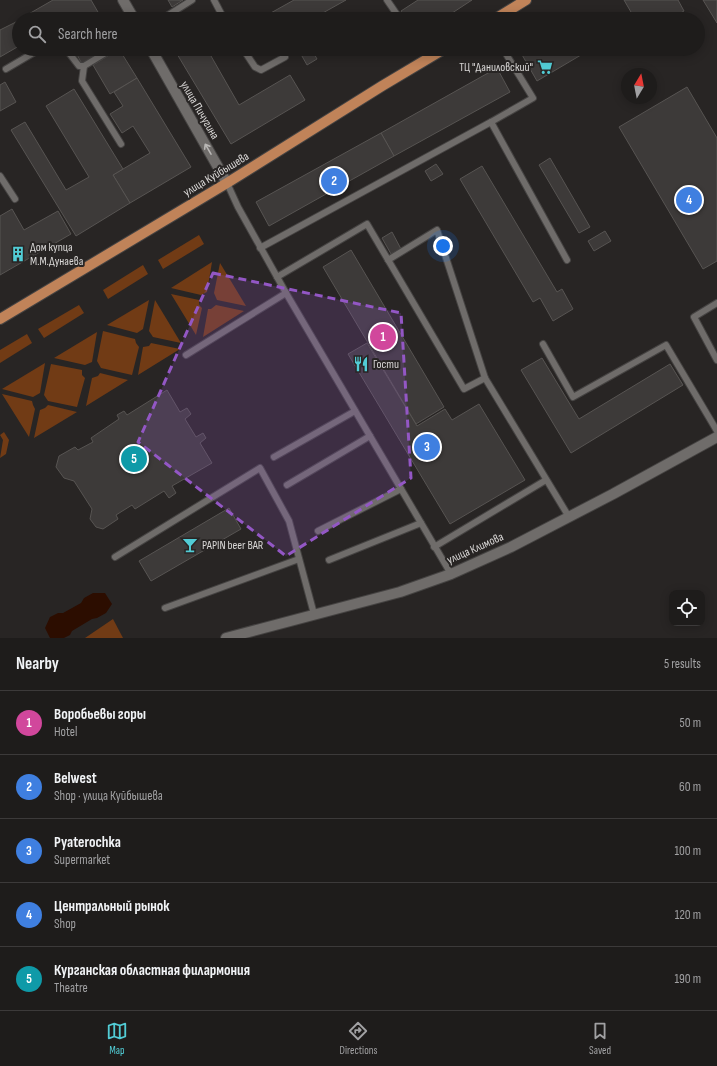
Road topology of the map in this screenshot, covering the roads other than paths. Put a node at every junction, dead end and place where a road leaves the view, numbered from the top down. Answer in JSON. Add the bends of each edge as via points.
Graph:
{"nodes":[{"id":1,"x":123,"y":0,"type":"edge"},
{"id":2,"x":192,"y":0,"type":"edge"},
{"id":3,"x":214,"y":0,"type":"edge"},
{"id":4,"x":387,"y":0,"type":"edge"},
{"id":5,"x":526,"y":0,"type":"edge"},
{"id":6,"x":130,"y":12,"type":"edge"},
{"id":7,"x":173,"y":12,"type":"edge"},
{"id":8,"x":220,"y":12,"type":"edge"},
{"id":9,"x":395,"y":12,"type":"edge"},
{"id":10,"x":506,"y":12,"type":"edge"},
{"id":11,"x":28,"y":56,"type":"edge"},
{"id":12,"x":72,"y":56,"type":"edge"},
{"id":13,"x":100,"y":56,"type":"edge"},
{"id":14,"x":155,"y":56,"type":"edge"},
{"id":15,"x":248,"y":56,"type":"edge"},
{"id":16,"x":426,"y":56,"type":"edge"},
{"id":17,"x":433,"y":56,"type":"edge"},
{"id":18,"x":507,"y":56,"type":"edge"},
{"id":19,"x":285,"y":57,"type":"dead end"},
{"id":20,"x":428,"y":59,"type":"junction"},
{"id":21,"x":84,"y":66,"type":"junction"},
{"id":22,"x":6,"y":69,"type":"dead end"},
{"id":23,"x":491,"y":122,"type":"junction"},
{"id":24,"x":121,"y":144,"type":"dead end"},
{"id":25,"x":0,"y":176,"type":"edge"},
{"id":26,"x":227,"y":183,"type":"junction"},
{"id":27,"x":15,"y":199,"type":"dead end"},
{"id":28,"x":260,"y":248,"type":"junction"},
{"id":29,"x":388,"y":260,"type":"junction"},
{"id":30,"x":567,"y":260,"type":"dead end"},
{"id":31,"x":277,"y":277,"type":"junction"},
{"id":32,"x":286,"y":293,"type":"junction"},
{"id":33,"x":717,"y":304,"type":"edge"},
{"id":34,"x":0,"y":319,"type":"edge"},
{"id":35,"x":543,"y":344,"type":"dead end"},
{"id":36,"x":186,"y":355,"type":"dead end"},
{"id":37,"x":717,"y":360,"type":"edge"},
{"id":38,"x":485,"y":378,"type":"junction"},
{"id":39,"x":355,"y":410,"type":"junction"},
{"id":40,"x":717,"y":431,"type":"edge"},
{"id":41,"x":370,"y":436,"type":"junction"},
{"id":42,"x":717,"y":436,"type":"edge"},
{"id":43,"x":274,"y":457,"type":"dead end"},
{"id":44,"x":546,"y":480,"type":"junction"},
{"id":45,"x":287,"y":485,"type":"dead end"},
{"id":46,"x":401,"y":489,"type":"junction"},
{"id":47,"x":569,"y":517,"type":"junction"},
{"id":48,"x":420,"y":523,"type":"junction"},
{"id":49,"x":318,"y":531,"type":"dead end"},
{"id":50,"x":434,"y":547,"type":"junction"},
{"id":51,"x":115,"y":557,"type":"dead end"},
{"id":52,"x":299,"y":558,"type":"junction"},
{"id":53,"x":329,"y":560,"type":"dead end"},
{"id":54,"x":451,"y":574,"type":"junction"},
{"id":55,"x":165,"y":608,"type":"dead end"},
{"id":56,"x":314,"y":614,"type":"junction"},
{"id":57,"x":226,"y":638,"type":"edge"}],
"edges":[{"from":1,"to":6,"type":"street"},
{"from":2,"to":7,"type":"lane"},
{"from":3,"to":8,"type":"lane"},
{"from":4,"to":9,"type":"lane"},
{"from":5,"to":10,"type":"main road"},
{"from":11,"to":22,"type":"lane"},
{"from":12,"to":21,"type":"lane","via":[[80,66]]},
{"from":13,"to":21,"type":"lane"},
{"from":26,"to":14,"type":"street","name":"улица Пичугина","one_way":true},
{"from":15,"to":19,"type":"lane","via":[[255,67],[261,70]]},
{"from":16,"to":20,"type":"lane"},
{"from":17,"to":20,"type":"main road","name":"улица Куйбышева"},
{"from":18,"to":23,"type":"lane","via":[[533,98]]},
{"from":20,"to":26,"type":"main road","name":"улица Куйбышева"},
{"from":21,"to":24,"type":"lane","via":[[82,81]]},
{"from":23,"to":28,"type":"lane"},
{"from":23,"to":30,"type":"lane"},
{"from":25,"to":27,"type":"lane"},
{"from":26,"to":28,"type":"lane"},
{"from":26,"to":34,"type":"main road","name":"улица Куйбышева"},
{"from":28,"to":31,"type":"lane"},
{"from":29,"to":31,"type":"lane","via":[[367,224]]},
{"from":29,"to":38,"type":"lane","via":[[464,389]]},
{"from":29,"to":38,"type":"lane","via":[[437,230]]},
{"from":31,"to":32,"type":"lane"},
{"from":32,"to":36,"type":"lane"},
{"from":32,"to":39,"type":"lane"},
{"from":33,"to":37,"type":"lane","via":[[694,317]]},
{"from":35,"to":40,"type":"lane","via":[[573,398],[666,345]]},
{"from":38,"to":44,"type":"lane"},
{"from":39,"to":41,"type":"lane"},
{"from":39,"to":43,"type":"lane"},
{"from":41,"to":45,"type":"lane"},
{"from":41,"to":46,"type":"lane"},
{"from":42,"to":47,"type":"street","name":"улица Климова"},
{"from":44,"to":47,"type":"lane"},
{"from":44,"to":50,"type":"lane"},
{"from":46,"to":48,"type":"lane"},
{"from":46,"to":49,"type":"lane"},
{"from":47,"to":54,"type":"street","name":"улица Климова"},
{"from":48,"to":50,"type":"lane"},
{"from":48,"to":53,"type":"lane"},
{"from":50,"to":54,"type":"lane"},
{"from":51,"to":52,"type":"lane","via":[[260,468],[289,521]]},
{"from":52,"to":55,"type":"lane"},
{"from":52,"to":56,"type":"lane"},
{"from":54,"to":56,"type":"street","name":"улица Климова","via":[[400,592]]},
{"from":56,"to":57,"type":"street","name":"улица Климова"}]}
